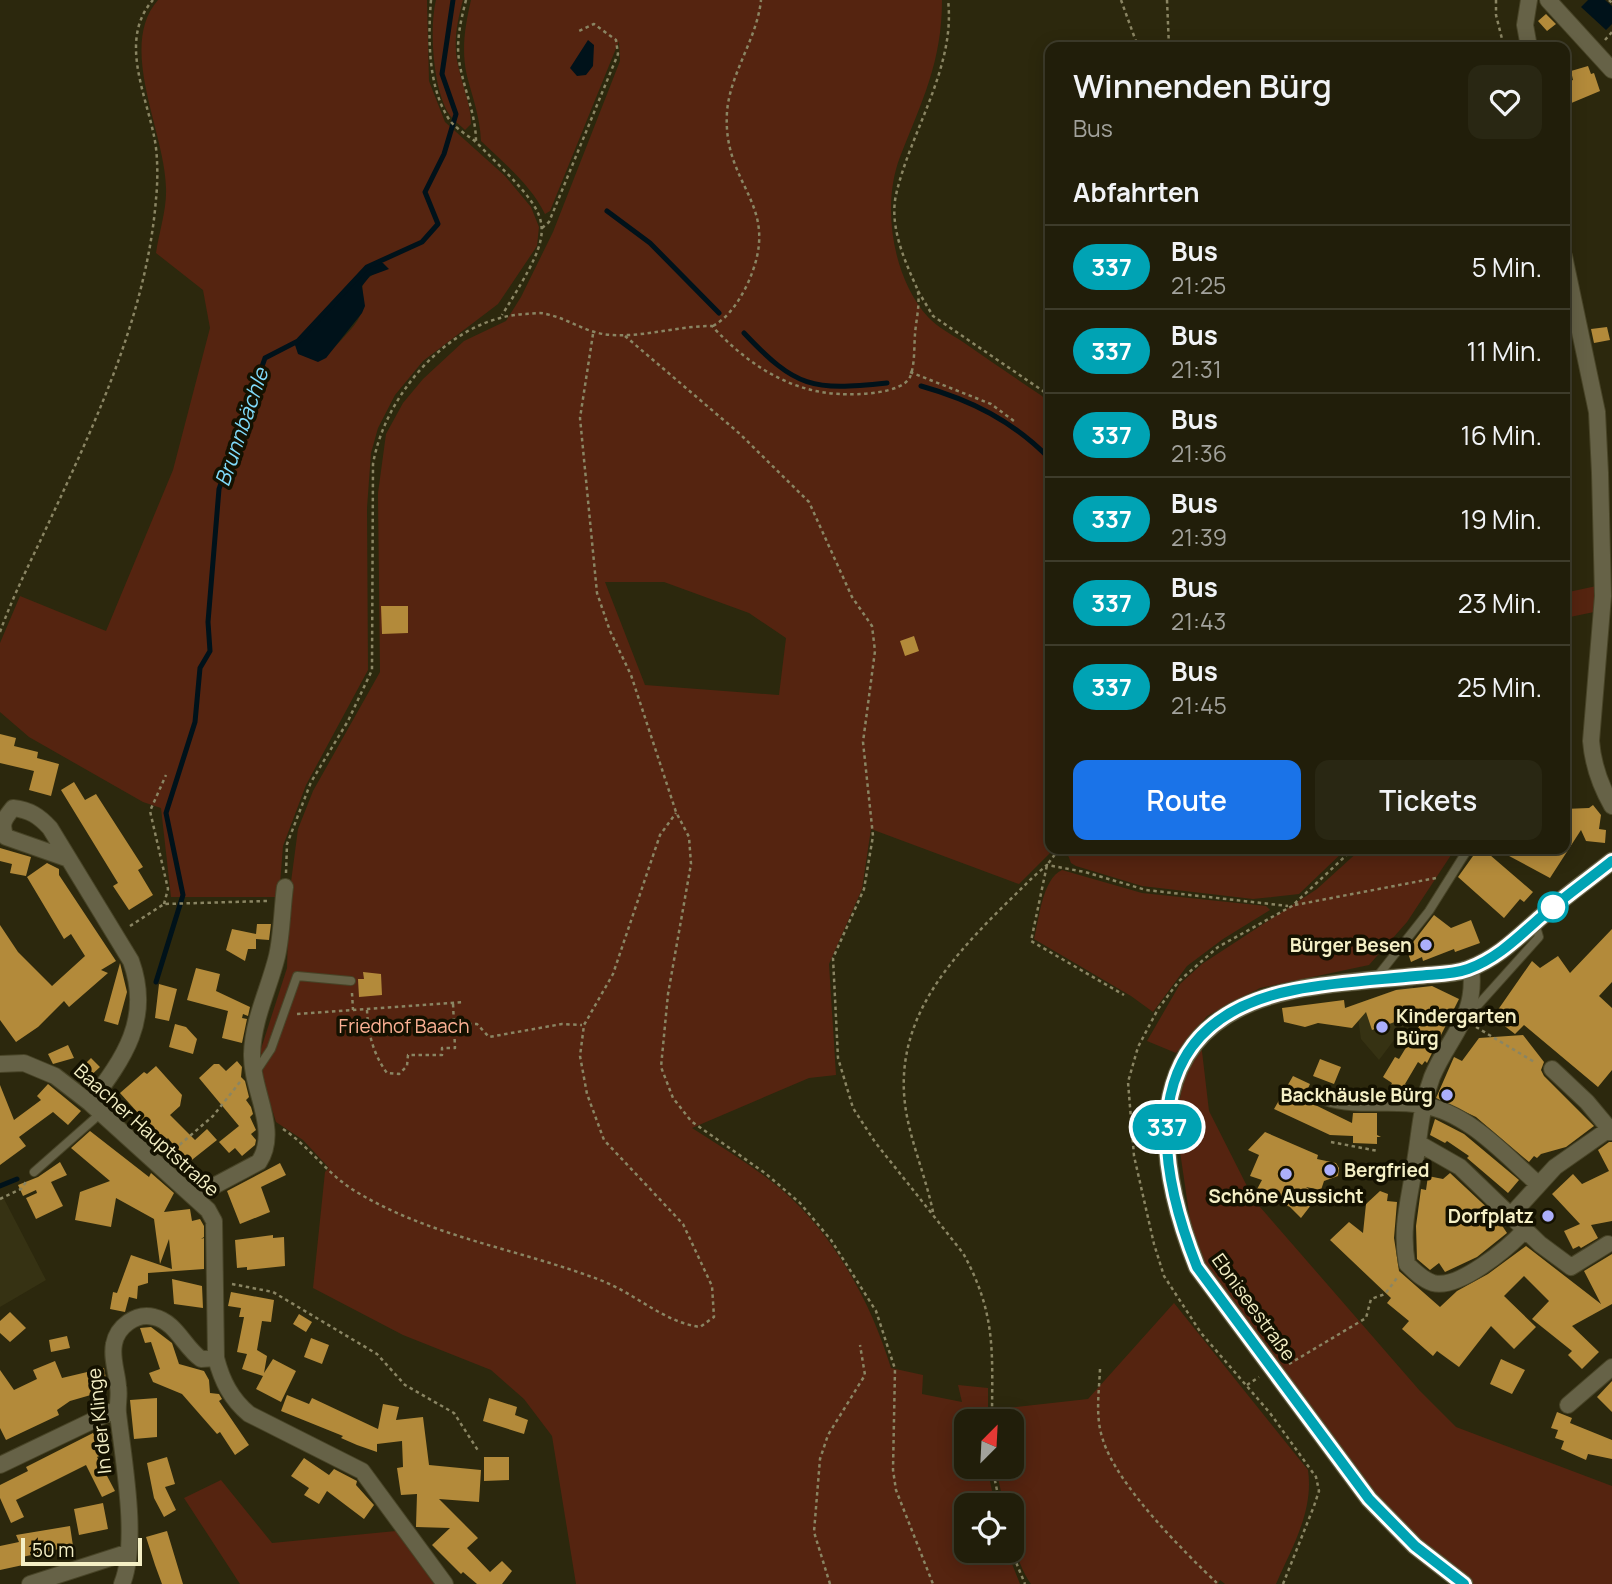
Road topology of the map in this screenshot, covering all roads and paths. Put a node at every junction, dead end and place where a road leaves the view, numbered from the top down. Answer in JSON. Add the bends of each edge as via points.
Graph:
{"nodes":[{"id":1,"x":153,"y":0,"type":"edge"},
{"id":2,"x":431,"y":0,"type":"edge"},
{"id":3,"x":466,"y":0,"type":"edge"},
{"id":4,"x":761,"y":0,"type":"edge"},
{"id":5,"x":948,"y":0,"type":"edge"},
{"id":6,"x":1121,"y":0,"type":"edge"},
{"id":7,"x":1167,"y":0,"type":"edge"},
{"id":8,"x":1496,"y":0,"type":"edge"},
{"id":9,"x":1529,"y":0,"type":"edge"},
{"id":10,"x":1548,"y":0,"type":"edge"},
{"id":11,"x":579,"y":31,"type":"dead end"},
{"id":12,"x":1612,"y":32,"type":"edge"},
{"id":13,"x":1605,"y":40,"type":"dead end"},
{"id":14,"x":1136,"y":42,"type":"edge"},
{"id":15,"x":1169,"y":42,"type":"edge"},
{"id":16,"x":1503,"y":42,"type":"edge"},
{"id":17,"x":1528,"y":42,"type":"edge"},
{"id":18,"x":1612,"y":71,"type":"edge"},
{"id":19,"x":477,"y":142,"type":"junction"},
{"id":20,"x":542,"y":228,"type":"junction"},
{"id":21,"x":1570,"y":284,"type":"edge"},
{"id":22,"x":918,"y":291,"type":"junction"},
{"id":23,"x":502,"y":315,"type":"junction"},
{"id":24,"x":712,"y":326,"type":"junction"},
{"id":25,"x":593,"y":334,"type":"junction"},
{"id":26,"x":625,"y":336,"type":"junction"},
{"id":27,"x":910,"y":372,"type":"junction"},
{"id":28,"x":1045,"y":394,"type":"edge"},
{"id":29,"x":1014,"y":421,"type":"dead end"},
{"id":30,"x":0,"y":632,"type":"edge"},
{"id":31,"x":166,"y":775,"type":"dead end"},
{"id":32,"x":1612,"y":806,"type":"edge"},
{"id":33,"x":676,"y":812,"type":"junction"},
{"id":34,"x":1055,"y":854,"type":"edge"},
{"id":35,"x":1465,"y":854,"type":"edge"},
{"id":36,"x":66,"y":858,"type":"dead end"},
{"id":37,"x":1612,"y":861,"type":"edge"},
{"id":38,"x":1047,"y":865,"type":"junction"},
{"id":39,"x":1450,"y":877,"type":"junction"},
{"id":40,"x":285,"y":893,"type":"junction"},
{"id":41,"x":163,"y":904,"type":"junction"},
{"id":42,"x":1535,"y":923,"type":"junction"},
{"id":43,"x":115,"y":935,"type":"junction"},
{"id":44,"x":1471,"y":968,"type":"junction"},
{"id":45,"x":351,"y":981,"type":"joint"},
{"id":46,"x":1374,"y":981,"type":"junction"},
{"id":47,"x":1124,"y":995,"type":"dead end"},
{"id":48,"x":464,"y":1002,"type":"dead end"},
{"id":49,"x":453,"y":1003,"type":"junction"},
{"id":50,"x":353,"y":1010,"type":"junction"},
{"id":51,"x":367,"y":1010,"type":"junction"},
{"id":52,"x":298,"y":1013,"type":"dead end"},
{"id":53,"x":1465,"y":1020,"type":"junction"},
{"id":54,"x":454,"y":1024,"type":"junction"},
{"id":55,"x":584,"y":1025,"type":"junction"},
{"id":56,"x":0,"y":1065,"type":"edge"},
{"id":57,"x":1552,"y":1069,"type":"joint"},
{"id":58,"x":254,"y":1073,"type":"junction"},
{"id":59,"x":1325,"y":1097,"type":"dead end"},
{"id":60,"x":1422,"y":1105,"type":"junction"},
{"id":61,"x":96,"y":1108,"type":"junction"},
{"id":62,"x":264,"y":1119,"type":"junction"},
{"id":63,"x":1611,"y":1129,"type":"edge"},
{"id":64,"x":1331,"y":1142,"type":"dead end"},
{"id":65,"x":1418,"y":1143,"type":"junction"},
{"id":66,"x":1378,"y":1151,"type":"dead end"},
{"id":67,"x":157,"y":1164,"type":"junction"},
{"id":68,"x":34,"y":1172,"type":"joint"},
{"id":69,"x":1538,"y":1184,"type":"junction"},
{"id":70,"x":195,"y":1196,"type":"junction"},
{"id":71,"x":0,"y":1199,"type":"edge"},
{"id":72,"x":933,"y":1213,"type":"junction"},
{"id":73,"x":1512,"y":1214,"type":"junction"},
{"id":74,"x":1525,"y":1230,"type":"junction"},
{"id":75,"x":1608,"y":1244,"type":"dead end"},
{"id":76,"x":1407,"y":1264,"type":"junction"},
{"id":77,"x":215,"y":1280,"type":"junction"},
{"id":78,"x":1201,"y":1333,"type":"dead end"},
{"id":79,"x":860,"y":1345,"type":"dead end"},
{"id":80,"x":216,"y":1358,"type":"junction"},
{"id":81,"x":1612,"y":1367,"type":"edge"},
{"id":82,"x":1100,"y":1369,"type":"dead end"},
{"id":83,"x":1275,"y":1371,"type":"junction"},
{"id":84,"x":1246,"y":1386,"type":"junction"},
{"id":85,"x":1568,"y":1405,"type":"dead end"},
{"id":86,"x":117,"y":1409,"type":"junction"},
{"id":87,"x":992,"y":1409,"type":"edge"},
{"id":88,"x":479,"y":1452,"type":"dead end"},
{"id":89,"x":3,"y":1458,"type":"edge"},
{"id":90,"x":126,"y":1553,"type":"junction"},
{"id":91,"x":1016,"y":1563,"type":"edge"},
{"id":92,"x":30,"y":1584,"type":"edge"},
{"id":93,"x":122,"y":1584,"type":"edge"},
{"id":94,"x":445,"y":1584,"type":"edge"},
{"id":95,"x":830,"y":1584,"type":"edge"},
{"id":96,"x":933,"y":1584,"type":"edge"},
{"id":97,"x":1025,"y":1584,"type":"edge"},
{"id":98,"x":1218,"y":1584,"type":"edge"},
{"id":99,"x":1283,"y":1584,"type":"edge"},
{"id":100,"x":1464,"y":1584,"type":"edge"}],
"edges":[{"from":1,"to":30,"type":"path","via":[[142,12],[135,47],[155,140],[155,223],[127,336],[88,437]]},
{"from":2,"to":19,"type":"path","via":[[435,87],[447,118]]},
{"from":3,"to":19,"type":"path","via":[[458,36],[459,60]]},
{"from":4,"to":24,"type":"path","via":[[732,84],[726,127],[732,162],[759,220],[760,247],[743,293],[723,320]]},
{"from":5,"to":22,"type":"path","via":[[937,76],[893,213]]},
{"from":6,"to":14,"type":"path"},
{"from":7,"to":15,"type":"path"},
{"from":8,"to":16,"type":"path"},
{"from":9,"to":17,"type":"street"},
{"from":10,"to":18,"type":"street"},
{"from":11,"to":20,"type":"path","via":[[594,24],[616,40],[618,54],[550,222]]},
{"from":12,"to":13,"type":"path"},
{"from":19,"to":20,"type":"path","via":[[532,198]]},
{"from":20,"to":23,"type":"path","via":[[536,256]]},
{"from":21,"to":32,"type":"street","via":[[1597,412],[1603,596],[1591,741],[1593,762]]},
{"from":22,"to":27,"type":"path"},
{"from":22,"to":28,"type":"path","via":[[933,316]]},
{"from":23,"to":25,"type":"path","via":[[546,313]]},
{"from":23,"to":40,"type":"path","via":[[463,335],[424,367],[396,402],[378,438],[373,464],[372,670],[311,782],[287,844]]},
{"from":24,"to":26,"type":"path","via":[[677,326]]},
{"from":24,"to":27,"type":"path","via":[[752,363],[815,393],[891,390],[905,383]]},
{"from":25,"to":26,"type":"path"},
{"from":25,"to":33,"type":"path","via":[[580,418],[597,593],[631,675]]},
{"from":26,"to":72,"type":"path","via":[[740,434],[809,502],[852,597],[872,626],[874,651],[863,742],[873,836],[864,889],[833,958],[838,1058],[853,1108]]},
{"from":27,"to":29,"type":"path","via":[[991,404]]},
{"from":31,"to":41,"type":"path","via":[[150,811],[167,889]]},
{"from":33,"to":55,"type":"path","via":[[660,835],[613,974]]},
{"from":33,"to":96,"type":"path","via":[[688,837],[691,864],[661,1050],[666,1085],[691,1121],[800,1203],[839,1251],[876,1311],[895,1369],[896,1490]]},
{"from":34,"to":38,"type":"path"},
{"from":35,"to":39,"type":"lane"},
{"from":36,"to":43,"type":"street"},
{"from":37,"to":42,"type":"street","name":"Ebniseestraße"},
{"from":38,"to":39,"type":"path","via":[[1146,890],[1290,906]]},
{"from":38,"to":47,"type":"path","via":[[1031,941]]},
{"from":38,"to":72,"type":"path","via":[[938,976],[916,1019],[904,1072],[905,1106]]},
{"from":39,"to":46,"type":"lane"},
{"from":40,"to":41,"type":"path"},
{"from":40,"to":58,"type":"street","via":[[278,953],[258,1013]]},
{"from":41,"to":43,"type":"path"},
{"from":42,"to":44,"type":"street","name":"Ebniseestraße","via":[[1512,944]]},
{"from":42,"to":53,"type":"lane","via":[[1539,937]]},
{"from":43,"to":61,"type":"street","via":[[131,961],[141,1001]]},
{"from":44,"to":46,"type":"street","name":"Ebniseestraße"},
{"from":44,"to":53,"type":"street","via":[[1474,991]]},
{"from":45,"to":50,"type":"path"},
{"from":45,"to":58,"type":"lane","via":[[297,976],[271,1049]]},
{"from":46,"to":83,"type":"street","name":"Ebniseestraße","via":[[1293,990],[1231,1013],[1188,1049],[1168,1102],[1166,1137],[1187,1241],[1197,1267]]},
{"from":48,"to":49,"type":"path"},
{"from":49,"to":51,"type":"path"},
{"from":49,"to":54,"type":"path"},
{"from":50,"to":51,"type":"path"},
{"from":50,"to":52,"type":"path"},
{"from":51,"to":54,"type":"path","via":[[369,1036],[382,1067],[392,1074],[403,1071],[408,1055],[442,1055],[442,1048],[455,1048]]},
{"from":53,"to":57,"type":"path"},
{"from":53,"to":60,"type":"street","via":[[1433,1074]]},
{"from":54,"to":55,"type":"path","via":[[477,1024],[489,1037],[562,1024]]},
{"from":55,"to":62,"type":"path","via":[[580,1056],[587,1094],[604,1140],[683,1224],[712,1286],[714,1317],[700,1327],[682,1325],[603,1281],[437,1229],[393,1210],[346,1185],[299,1139]]},
{"from":56,"to":61,"type":"street","name":"Baacher Hauptstraße","via":[[24,1063],[55,1076]]},
{"from":57,"to":63,"type":"street"},
{"from":58,"to":62,"type":"street"},
{"from":58,"to":67,"type":"path"},
{"from":59,"to":60,"type":"street","via":[[1353,1104]]},
{"from":60,"to":65,"type":"street"},
{"from":60,"to":69,"type":"street","via":[[1478,1132]]},
{"from":61,"to":67,"type":"street","name":"Baacher Hauptstraße"},
{"from":61,"to":68,"type":"lane"},
{"from":62,"to":70,"type":"street","via":[[268,1140],[259,1162]]},
{"from":63,"to":69,"type":"street"},
{"from":64,"to":66,"type":"path"},
{"from":65,"to":73,"type":"street","via":[[1460,1167]]},
{"from":65,"to":76,"type":"street","via":[[1404,1216],[1402,1242]]},
{"from":67,"to":70,"type":"street","name":"Baacher Hauptstraße"},
{"from":68,"to":71,"type":"path","via":[[21,1189]]},
{"from":69,"to":73,"type":"street"},
{"from":70,"to":77,"type":"street","name":"Baacher Hauptstraße","via":[[214,1221]]},
{"from":72,"to":87,"type":"path","via":[[969,1263],[990,1316]]},
{"from":73,"to":74,"type":"street"},
{"from":74,"to":75,"type":"street","via":[[1571,1267]]},
{"from":74,"to":76,"type":"street","via":[[1492,1260],[1446,1283],[1434,1283]]},
{"from":76,"to":83,"type":"path","via":[[1385,1294],[1371,1299],[1366,1318]]},
{"from":77,"to":80,"type":"street","name":"Baacher Hauptstraße"},
{"from":77,"to":88,"type":"path","via":[[273,1292],[377,1354],[405,1385],[454,1413]]},
{"from":78,"to":84,"type":"path"},
{"from":79,"to":95,"type":"path","via":[[865,1375],[828,1435],[820,1460],[814,1532]]},
{"from":80,"to":86,"type":"street","name":"In der Klinge","via":[[201,1359],[170,1324],[154,1317],[131,1320],[118,1332],[113,1345]]},
{"from":80,"to":94,"type":"street","name":"Baacher Hauptstraße","via":[[221,1379],[249,1414],[362,1471]]},
{"from":81,"to":85,"type":"street"},
{"from":82,"to":98,"type":"path","via":[[1098,1420],[1103,1442],[1120,1474],[1183,1550]]},
{"from":83,"to":84,"type":"path"},
{"from":83,"to":100,"type":"street","name":"Ebniseestraße","via":[[1377,1507],[1415,1546]]},
{"from":84,"to":99,"type":"path","via":[[1317,1477],[1319,1491]]},
{"from":86,"to":89,"type":"street"},
{"from":86,"to":90,"type":"street","name":"In der Klinge","via":[[128,1494]]},
{"from":90,"to":92,"type":"street"},
{"from":90,"to":93,"type":"street","name":"In der Klinge"},
{"from":91,"to":97,"type":"path"}]}
